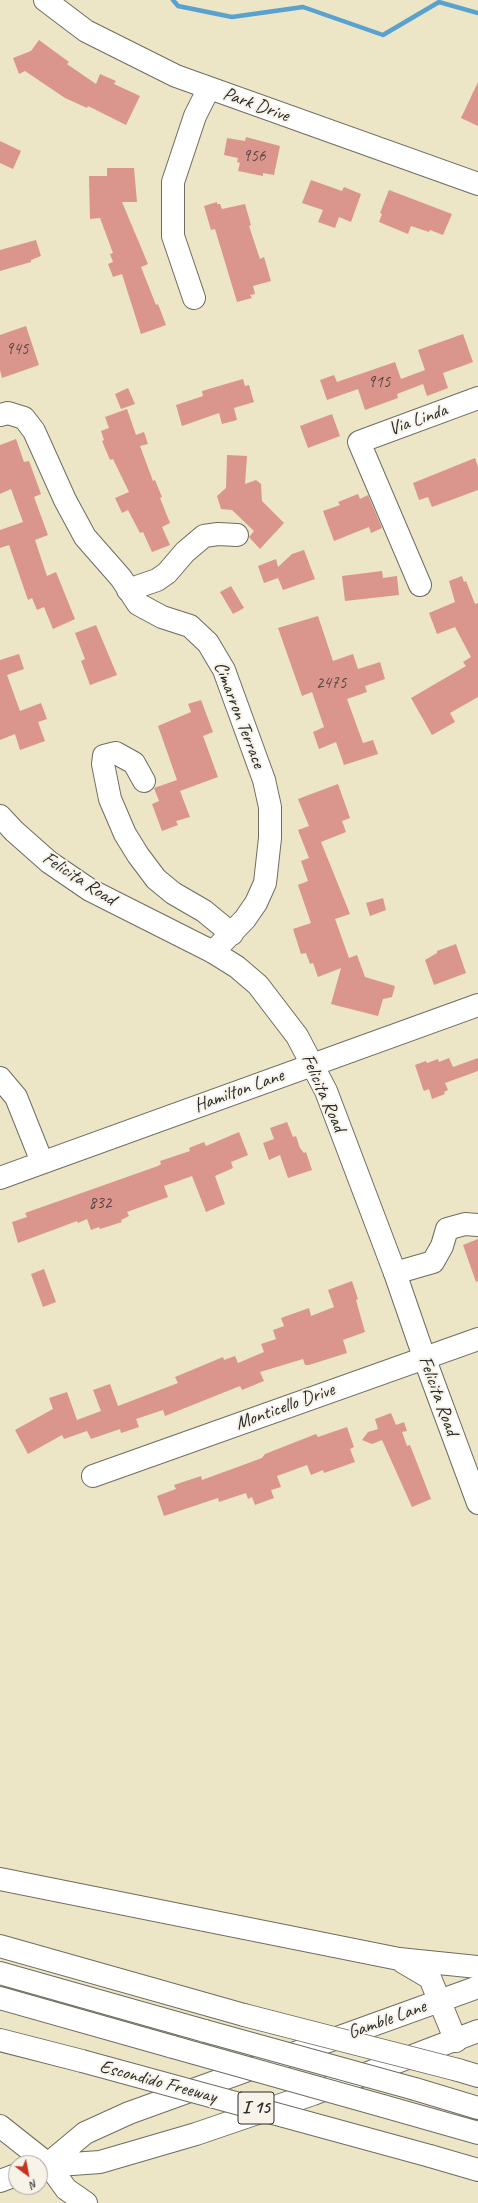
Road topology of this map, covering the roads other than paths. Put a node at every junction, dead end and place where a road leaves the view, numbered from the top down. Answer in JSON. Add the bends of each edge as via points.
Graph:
{"nodes":[{"id":1,"x":45,"y":0,"type":"edge"},
{"id":2,"x":209,"y":88,"type":"junction"},
{"id":3,"x":478,"y":184,"type":"edge"},
{"id":4,"x":194,"y":298,"type":"dead end"},
{"id":5,"x":478,"y":398,"type":"edge"},
{"id":6,"x":0,"y":415,"type":"edge"},
{"id":7,"x":237,"y":535,"type":"dead end"},
{"id":8,"x":420,"y":585,"type":"dead end"},
{"id":9,"x":128,"y":590,"type":"junction"},
{"id":10,"x":144,"y":781,"type":"dead end"},
{"id":11,"x":0,"y":816,"type":"edge"},
{"id":12,"x":232,"y":934,"type":"junction"},
{"id":13,"x":213,"y":952,"type":"junction"},
{"id":14,"x":478,"y":1005,"type":"edge"},
{"id":15,"x":312,"y":1064,"type":"junction"},
{"id":16,"x":0,"y":1078,"type":"edge"},
{"id":17,"x":42,"y":1162,"type":"junction"},
{"id":18,"x":0,"y":1178,"type":"edge"},
{"id":19,"x":478,"y":1225,"type":"edge"},
{"id":20,"x":396,"y":1273,"type":"junction"},
{"id":21,"x":478,"y":1339,"type":"edge"},
{"id":22,"x":424,"y":1357,"type":"junction"},
{"id":23,"x":93,"y":1476,"type":"dead end"},
{"id":24,"x":478,"y":1503,"type":"edge"},
{"id":25,"x":0,"y":1878,"type":"edge"},
{"id":26,"x":0,"y":1946,"type":"edge"},
{"id":27,"x":399,"y":1960,"type":"junction"},
{"id":28,"x":478,"y":1967,"type":"edge"},
{"id":29,"x":0,"y":1974,"type":"edge"},
{"id":30,"x":478,"y":1987,"type":"edge"},
{"id":31,"x":0,"y":1998,"type":"edge"},
{"id":32,"x":439,"y":2001,"type":"junction"},
{"id":33,"x":478,"y":2031,"type":"edge"},
{"id":34,"x":0,"y":2040,"type":"edge"},
{"id":35,"x":456,"y":2041,"type":"junction"},
{"id":36,"x":478,"y":2076,"type":"edge"},
{"id":37,"x":478,"y":2108,"type":"edge"},
{"id":38,"x":0,"y":2126,"type":"edge"},
{"id":39,"x":478,"y":2134,"type":"edge"},
{"id":40,"x":32,"y":2155,"type":"edge"},
{"id":41,"x":48,"y":2163,"type":"edge"},
{"id":42,"x":48,"y":2166,"type":"edge"},
{"id":43,"x":48,"y":2170,"type":"edge"},
{"id":44,"x":478,"y":2170,"type":"edge"},
{"id":45,"x":86,"y":2203,"type":"edge"}],
"edges":[{"from":1,"to":2,"type":"main road","name":"Park Drive","via":[[86,31],[176,76]]},
{"from":2,"to":3,"type":"main road","name":"Park Drive"},
{"from":2,"to":4,"type":"main road","via":[[195,116],[173,182],[173,236]]},
{"from":5,"to":8,"type":"main road","name":"Via Linda","via":[[359,442]]},
{"from":6,"to":9,"type":"main road","name":"Cimarron Terrace","via":[[24,418],[34,431],[65,500],[86,537]]},
{"from":7,"to":9,"type":"main road","via":[[204,536],[186,552],[168,574]]},
{"from":9,"to":12,"type":"main road","name":"Cimarron Terrace","via":[[138,604],[162,617],[190,626],[208,643],[224,670],[264,780],[270,807],[270,838],[265,883],[256,903]]},
{"from":10,"to":12,"type":"main road","via":[[134,763],[116,753],[104,756],[103,764],[110,799],[138,856],[161,884],[204,911]]},
{"from":11,"to":13,"type":"main road","name":"Felicita Road","via":[[49,862],[90,890]]},
{"from":12,"to":13,"type":"main road","name":"Cimarron Terrace"},
{"from":13,"to":15,"type":"main road","name":"Felicita Road","via":[[237,967],[258,985],[297,1036]]},
{"from":14,"to":15,"type":"main road","name":"Hamilton Lane"},
{"from":15,"to":17,"type":"main road","name":"Hamilton Lane"},
{"from":15,"to":20,"type":"main road","name":"Felicita Road","via":[[326,1091]]},
{"from":16,"to":17,"type":"main road","via":[[16,1097]]},
{"from":17,"to":18,"type":"main road","name":"Hamilton Lane"},
{"from":19,"to":20,"type":"main road","via":[[465,1224],[447,1230],[433,1262]]},
{"from":20,"to":22,"type":"main road","name":"Felicita Road"},
{"from":21,"to":22,"type":"main road","name":"Monticello Drive"},
{"from":22,"to":23,"type":"main road","name":"Monticello Drive"},
{"from":22,"to":24,"type":"main road","name":"Felicita Road"},
{"from":25,"to":27,"type":"main road"},
{"from":26,"to":36,"type":"main road","bridge":true,"via":[[244,2016]]},
{"from":27,"to":28,"type":"main road"},
{"from":27,"to":32,"type":"main road","via":[[430,1978]]},
{"from":29,"to":37,"type":"main road","bridge":true},
{"from":30,"to":32,"type":"main road","name":"Gamble Lane"},
{"from":31,"to":39,"type":"main road","bridge":true},
{"from":32,"to":35,"type":"main road"},
{"from":32,"to":41,"type":"main road","name":"Gamble Lane","via":[[129,2113],[85,2133]]},
{"from":33,"to":35,"type":"main road"},
{"from":34,"to":44,"type":"main road","name":"Escondido Freeway","number":"I 15","bridge":true},
{"from":35,"to":42,"type":"main road","via":[[196,2134],[100,2162]]},
{"from":38,"to":40,"type":"main road"},
{"from":43,"to":45,"type":"main road","via":[[66,2189]]}]}
